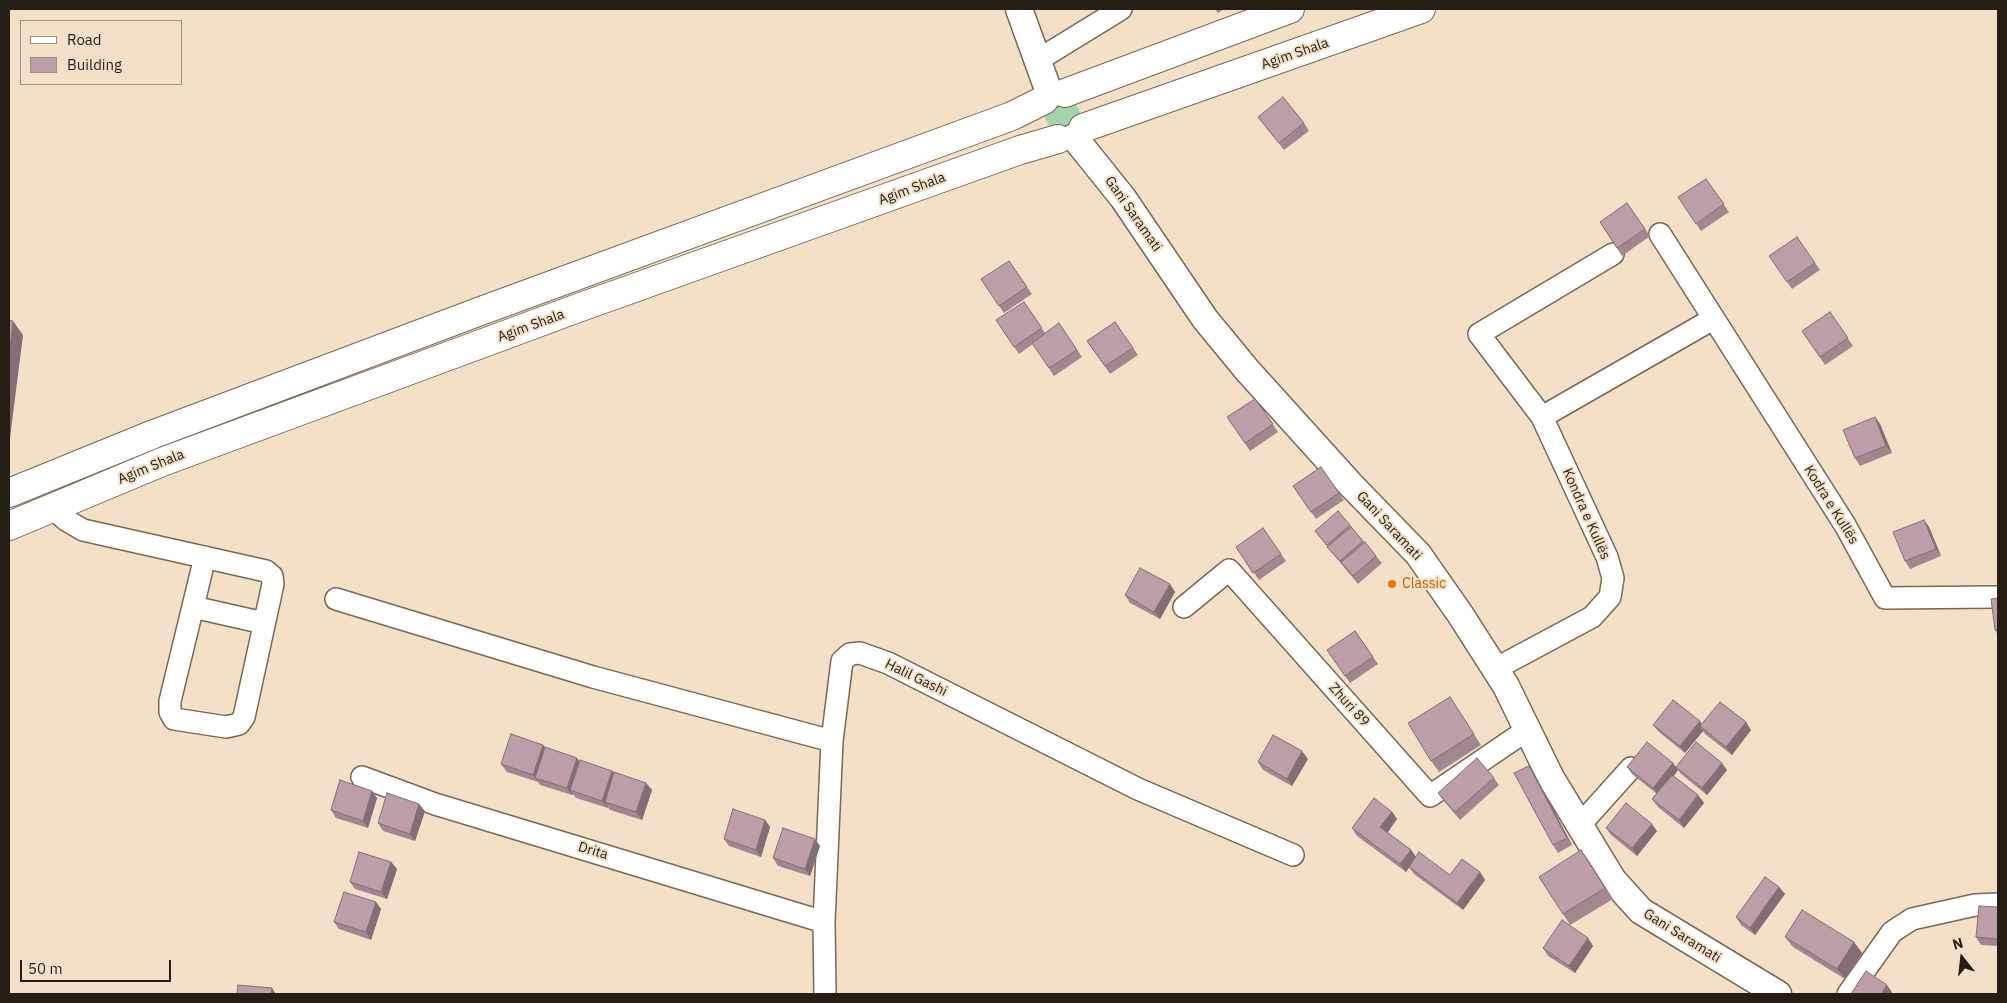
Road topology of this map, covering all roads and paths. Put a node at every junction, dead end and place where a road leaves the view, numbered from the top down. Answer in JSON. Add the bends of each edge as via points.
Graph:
{"nodes":[{"id":1,"x":1019,"y":9,"type":"edge"},
{"id":2,"x":1121,"y":9,"type":"edge"},
{"id":3,"x":1290,"y":9,"type":"edge"},
{"id":4,"x":1421,"y":9,"type":"edge"},
{"id":5,"x":1038,"y":60,"type":"junction"},
{"id":6,"x":1053,"y":96,"type":"junction"},
{"id":7,"x":1072,"y":135,"type":"junction"},
{"id":8,"x":1660,"y":234,"type":"dead end"},
{"id":9,"x":1612,"y":254,"type":"edge"},
{"id":10,"x":1713,"y":319,"type":"junction"},
{"id":11,"x":1542,"y":417,"type":"junction"},
{"id":12,"x":9,"y":493,"type":"edge"},
{"id":13,"x":53,"y":508,"type":"junction"},
{"id":14,"x":9,"y":526,"type":"edge"},
{"id":15,"x":205,"y":557,"type":"junction"},
{"id":16,"x":1998,"y":597,"type":"edge"},
{"id":17,"x":336,"y":599,"type":"dead end"},
{"id":18,"x":193,"y":606,"type":"junction"},
{"id":19,"x":1184,"y":607,"type":"dead end"},
{"id":20,"x":264,"y":623,"type":"junction"},
{"id":21,"x":1494,"y":669,"type":"junction"},
{"id":22,"x":1527,"y":730,"type":"junction"},
{"id":23,"x":832,"y":741,"type":"junction"},
{"id":24,"x":1631,"y":768,"type":"edge"},
{"id":25,"x":362,"y":777,"type":"dead end"},
{"id":26,"x":1579,"y":826,"type":"junction"},
{"id":27,"x":1293,"y":855,"type":"dead end"},
{"id":28,"x":1998,"y":904,"type":"edge"},
{"id":29,"x":824,"y":922,"type":"junction"},
{"id":30,"x":825,"y":994,"type":"edge"},
{"id":31,"x":1778,"y":994,"type":"edge"},
{"id":32,"x":1848,"y":994,"type":"edge"}],
"edges":[{"from":1,"to":5,"type":"street"},
{"from":2,"to":5,"type":"street"},
{"from":3,"to":6,"type":"main road","name":"Agim Shala"},
{"from":4,"to":7,"type":"main road","name":"Agim Shala"},
{"from":5,"to":6,"type":"street"},
{"from":6,"to":7,"type":"main road","via":[[1079,99],[1084,105],[1086,121]]},
{"from":6,"to":7,"type":"main road","via":[[1038,114],[1039,122],[1048,135]]},
{"from":6,"to":12,"type":"main road","name":"Agim Shala","via":[[1012,116],[154,434]]},
{"from":7,"to":13,"type":"main road","name":"Agim Shala","via":[[1020,150],[578,308],[162,462]]},
{"from":7,"to":21,"type":"street","name":"Gani Saramati","via":[[1123,198],[1205,319],[1247,370],[1418,554]]},
{"from":8,"to":10,"type":"street","name":"Kodra e Kullës"},
{"from":9,"to":11,"type":"street","name":"Kondra e Kullës","via":[[1479,334]]},
{"from":10,"to":11,"type":"street"},
{"from":10,"to":16,"type":"street","name":"Kodra e Kullës","via":[[1845,525],[1885,598]]},
{"from":11,"to":21,"type":"street","name":"Kondra e Kullës","via":[[1607,557],[1613,578],[1610,597],[1592,617]]},
{"from":13,"to":14,"type":"main road","name":"Agim Shala"},
{"from":13,"to":15,"type":"street","via":[[83,530]]},
{"from":15,"to":18,"type":"street"},
{"from":15,"to":20,"type":"street","via":[[266,571],[272,576]]},
{"from":17,"to":23,"type":"street","via":[[593,677]]},
{"from":18,"to":20,"type":"street"},
{"from":18,"to":20,"type":"street","via":[[170,701],[174,719],[226,726],[239,724],[244,716]]},
{"from":19,"to":22,"type":"street","name":"Zhuri 89","via":[[1229,570],[1430,796]]},
{"from":21,"to":22,"type":"street","name":"Gani Saramati"},
{"from":22,"to":26,"type":"street","name":"Gani Saramati"},
{"from":23,"to":27,"type":"street","name":"Halil Gashi","via":[[842,661],[850,654],[860,653],[1138,789]]},
{"from":23,"to":29,"type":"street","name":"Halil Gashi"},
{"from":24,"to":26,"type":"street"},
{"from":25,"to":29,"type":"street","name":"Drita","via":[[435,804]]},
{"from":26,"to":31,"type":"street","name":"Gani Saramati","via":[[1613,880],[1641,911]]},
{"from":28,"to":32,"type":"street","via":[[1975,905],[1912,919],[1892,932]]},
{"from":29,"to":30,"type":"street","name":"Halil Gashi"}]}
